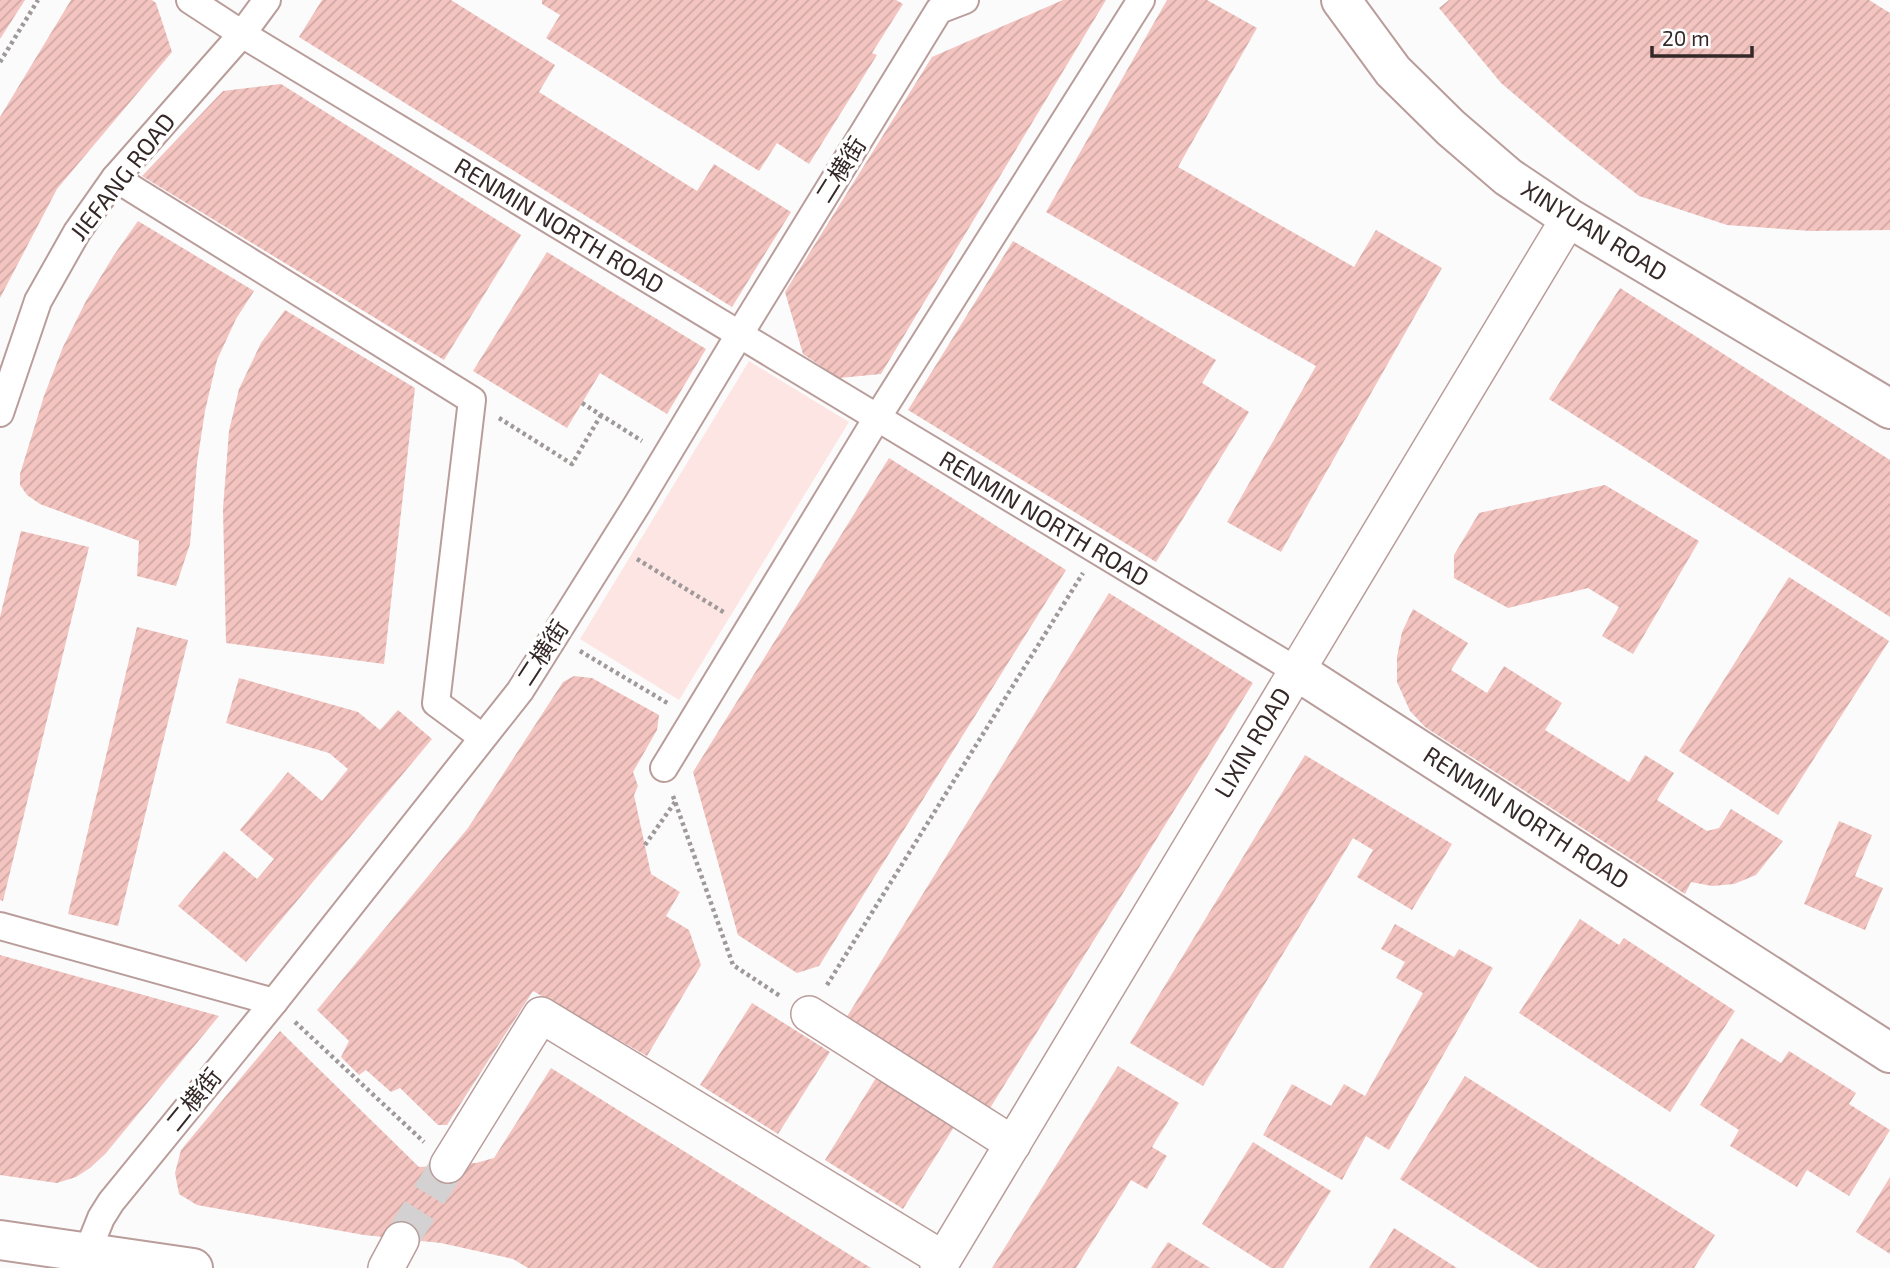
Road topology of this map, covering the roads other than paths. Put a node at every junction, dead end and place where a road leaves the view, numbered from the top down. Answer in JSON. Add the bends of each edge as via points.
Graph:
{"nodes":[{"id":1,"x":190,"y":0,"type":"edge"},
{"id":2,"x":267,"y":0,"type":"edge"},
{"id":3,"x":965,"y":0,"type":"edge"},
{"id":4,"x":1141,"y":0,"type":"edge"},
{"id":5,"x":1341,"y":0,"type":"edge"},
{"id":6,"x":242,"y":34,"type":"junction"},
{"id":7,"x":116,"y":178,"type":"junction"},
{"id":8,"x":1569,"y":218,"type":"junction"},
{"id":9,"x":739,"y":335,"type":"junction"},
{"id":10,"x":1890,"y":410,"type":"edge"},
{"id":11,"x":0,"y":413,"type":"edge"},
{"id":12,"x":877,"y":418,"type":"junction"},
{"id":13,"x":1297,"y":671,"type":"junction"},
{"id":14,"x":482,"y":737,"type":"junction"},
{"id":15,"x":664,"y":768,"type":"road end"},
{"id":16,"x":0,"y":926,"type":"edge"},
{"id":17,"x":274,"y":1002,"type":"junction"},
{"id":18,"x":809,"y":1014,"type":"road end"},
{"id":19,"x":1890,"y":1053,"type":"edge"},
{"id":20,"x":1013,"y":1143,"type":"junction"},
{"id":21,"x":448,"y":1165,"type":"tunnel mouth"},
{"id":22,"x":0,"y":1240,"type":"edge"},
{"id":23,"x":87,"y":1253,"type":"junction"},
{"id":24,"x":940,"y":1264,"type":"edge"},
{"id":25,"x":193,"y":1268,"type":"edge"}],
"edges":[{"from":1,"to":6,"type":"street","name":"RENMIN NORTH ROAD"},
{"from":2,"to":6,"type":"street","name":"JIEFANG ROAD"},
{"from":3,"to":9,"type":"street","name":"二横街","via":[[940,10]]},
{"from":4,"to":12,"type":"street"},
{"from":5,"to":8,"type":"main road","name":"XINYUAN ROAD","via":[[1393,71],[1451,128],[1508,177]]},
{"from":6,"to":7,"type":"street","name":"JIEFANG ROAD"},
{"from":6,"to":9,"type":"street","name":"RENMIN NORTH ROAD"},
{"from":7,"to":11,"type":"street","name":"JIEFANG ROAD","via":[[77,232],[38,301]]},
{"from":7,"to":14,"type":"street","via":[[472,400],[436,702]]},
{"from":8,"to":10,"type":"main road","name":"XINYUAN ROAD"},
{"from":8,"to":13,"type":"street","name":"LIXIN ROAD"},
{"from":9,"to":12,"type":"street","name":"RENMIN NORTH ROAD"},
{"from":9,"to":14,"type":"street","name":"二横街","via":[[520,691]]},
{"from":12,"to":13,"type":"street","name":"RENMIN NORTH ROAD"},
{"from":12,"to":15,"type":"street"},
{"from":13,"to":19,"type":"main road","name":"RENMIN NORTH ROAD"},
{"from":13,"to":20,"type":"street","name":"LIXIN ROAD"},
{"from":14,"to":17,"type":"street","name":"二横街"},
{"from":16,"to":17,"type":"street"},
{"from":17,"to":23,"type":"street","name":"二横街","via":[[111,1202]]},
{"from":18,"to":20,"type":"street"},
{"from":20,"to":24,"type":"street","name":"LIXIN ROAD"},
{"from":21,"to":24,"type":"street","via":[[541,1015]]},
{"from":22,"to":23,"type":"main road"},
{"from":23,"to":25,"type":"main road"}]}
